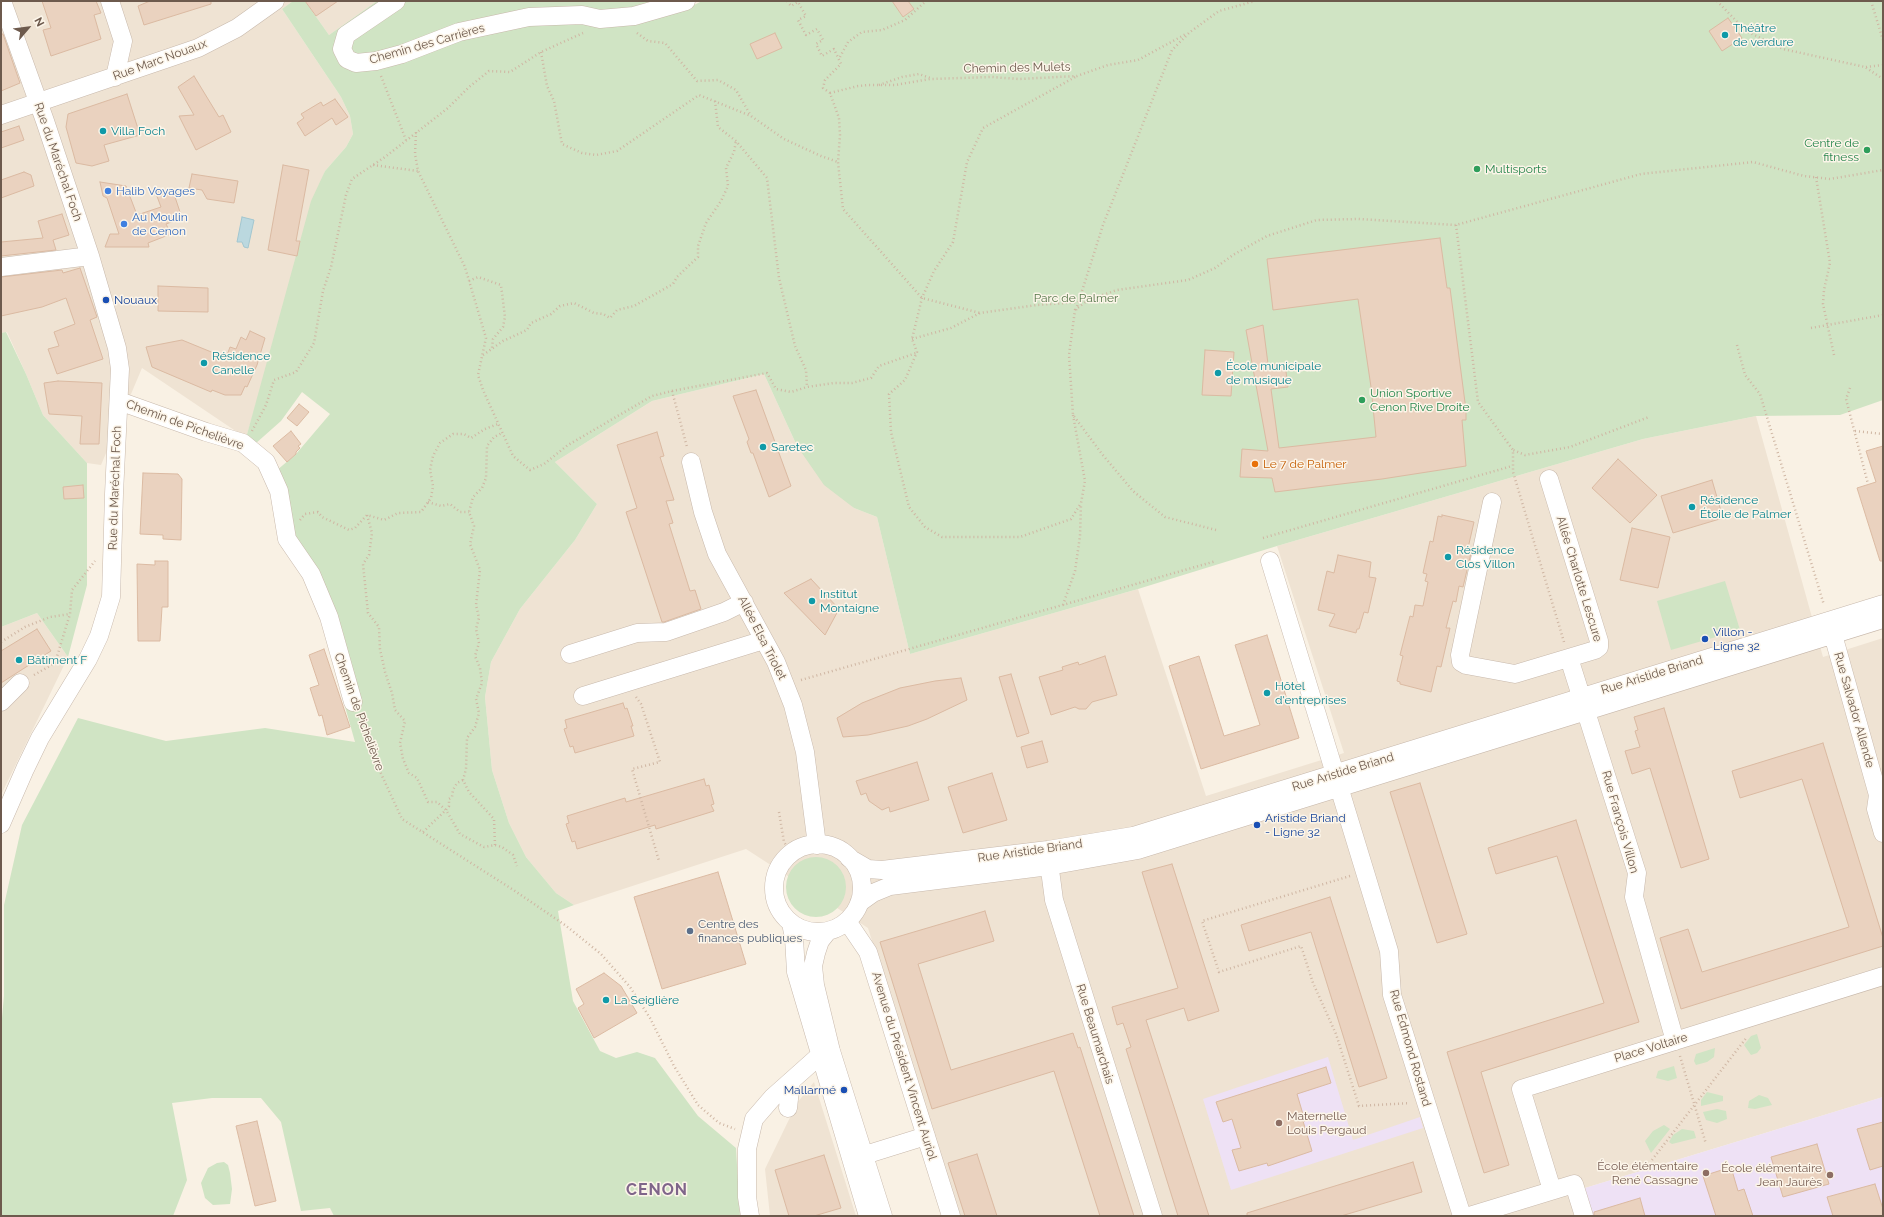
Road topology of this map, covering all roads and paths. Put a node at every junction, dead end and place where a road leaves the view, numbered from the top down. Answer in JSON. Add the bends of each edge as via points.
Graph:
{"nodes":[{"id":1,"x":2,"y":1,"type":"edge"},
{"id":2,"x":110,"y":1,"type":"edge"},
{"id":3,"x":275,"y":1,"type":"edge"},
{"id":4,"x":396,"y":1,"type":"edge"},
{"id":5,"x":686,"y":1,"type":"edge"},
{"id":6,"x":787,"y":1,"type":"edge"},
{"id":7,"x":926,"y":1,"type":"edge"},
{"id":8,"x":1255,"y":1,"type":"edge"},
{"id":9,"x":1717,"y":1,"type":"edge"},
{"id":10,"x":1871,"y":1,"type":"edge"},
{"id":11,"x":607,"y":18,"type":"junction"},
{"id":12,"x":1190,"y":32,"type":"junction"},
{"id":13,"x":1883,"y":40,"type":"edge"},
{"id":14,"x":541,"y":52,"type":"junction"},
{"id":15,"x":839,"y":58,"type":"junction"},
{"id":16,"x":1883,"y":65,"type":"edge"},
{"id":17,"x":1865,"y":67,"type":"junction"},
{"id":18,"x":1077,"y":76,"type":"junction"},
{"id":19,"x":115,"y":77,"type":"junction"},
{"id":20,"x":382,"y":79,"type":"dead end"},
{"id":21,"x":930,"y":79,"type":"junction"},
{"id":22,"x":1883,"y":79,"type":"edge"},
{"id":23,"x":876,"y":86,"type":"junction"},
{"id":24,"x":830,"y":93,"type":"junction"},
{"id":25,"x":715,"y":101,"type":"junction"},
{"id":26,"x":38,"y":103,"type":"junction"},
{"id":27,"x":1,"y":116,"type":"edge"},
{"id":28,"x":751,"y":116,"type":"junction"},
{"id":29,"x":416,"y":132,"type":"junction"},
{"id":30,"x":406,"y":140,"type":"junction"},
{"id":31,"x":736,"y":141,"type":"junction"},
{"id":32,"x":838,"y":162,"type":"junction"},
{"id":33,"x":372,"y":165,"type":"junction"},
{"id":34,"x":1883,"y":170,"type":"edge"},
{"id":35,"x":418,"y":171,"type":"junction"},
{"id":36,"x":1816,"y":177,"type":"junction"},
{"id":37,"x":1456,"y":225,"type":"junction"},
{"id":38,"x":90,"y":256,"type":"junction"},
{"id":39,"x":1,"y":267,"type":"edge"},
{"id":40,"x":470,"y":281,"type":"junction"},
{"id":41,"x":922,"y":298,"type":"junction"},
{"id":42,"x":1078,"y":302,"type":"junction"},
{"id":43,"x":1075,"y":310,"type":"junction"},
{"id":44,"x":980,"y":313,"type":"junction"},
{"id":45,"x":1883,"y":315,"type":"edge"},
{"id":46,"x":1828,"y":325,"type":"junction"},
{"id":47,"x":1811,"y":328,"type":"dead end"},
{"id":48,"x":912,"y":339,"type":"junction"},
{"id":49,"x":1737,"y":345,"type":"dead end"},
{"id":50,"x":492,"y":349,"type":"junction"},
{"id":51,"x":917,"y":352,"type":"junction"},
{"id":52,"x":483,"y":355,"type":"junction"},
{"id":53,"x":1834,"y":355,"type":"dead end"},
{"id":54,"x":807,"y":387,"type":"junction"},
{"id":55,"x":1850,"y":388,"type":"dead end"},
{"id":56,"x":672,"y":392,"type":"junction"},
{"id":57,"x":119,"y":401,"type":"junction"},
{"id":58,"x":1073,"y":415,"type":"junction"},
{"id":59,"x":498,"y":424,"type":"junction"},
{"id":60,"x":1854,"y":431,"type":"junction"},
{"id":61,"x":502,"y":433,"type":"junction"},
{"id":62,"x":1883,"y":434,"type":"edge"},
{"id":63,"x":243,"y":443,"type":"junction"},
{"id":64,"x":1512,"y":450,"type":"dead end"},
{"id":65,"x":691,"y":462,"type":"joint"},
{"id":66,"x":1512,"y":466,"type":"dead end"},
{"id":67,"x":1549,"y":479,"type":"dead end"},
{"id":68,"x":1868,"y":484,"type":"dead end"},
{"id":69,"x":428,"y":502,"type":"junction"},
{"id":70,"x":1492,"y":502,"type":"dead end"},
{"id":71,"x":1081,"y":503,"type":"junction"},
{"id":72,"x":469,"y":512,"type":"junction"},
{"id":73,"x":367,"y":515,"type":"junction"},
{"id":74,"x":1216,"y":530,"type":"dead end"},
{"id":75,"x":287,"y":538,"type":"junction"},
{"id":76,"x":1263,"y":538,"type":"dead end"},
{"id":77,"x":114,"y":542,"type":"junction"},
{"id":78,"x":1216,"y":561,"type":"dead end"},
{"id":79,"x":1270,"y":561,"type":"dead end"},
{"id":80,"x":744,"y":602,"type":"junction"},
{"id":81,"x":1883,"y":604,"type":"edge"},
{"id":82,"x":1062,"y":605,"type":"junction"},
{"id":83,"x":70,"y":614,"type":"junction"},
{"id":84,"x":1883,"y":619,"type":"edge"},
{"id":85,"x":1831,"y":628,"type":"junction"},
{"id":86,"x":764,"y":640,"type":"junction"},
{"id":87,"x":1,"y":642,"type":"edge"},
{"id":88,"x":570,"y":654,"type":"dead end"},
{"id":89,"x":1569,"y":658,"type":"junction"},
{"id":90,"x":627,"y":682,"type":"junction"},
{"id":91,"x":20,"y":683,"type":"joint"},
{"id":92,"x":785,"y":684,"type":"junction"},
{"id":93,"x":583,"y":696,"type":"dead end"},
{"id":94,"x":1,"y":702,"type":"edge"},
{"id":95,"x":353,"y":702,"type":"joint"},
{"id":96,"x":1583,"y":704,"type":"junction"},
{"id":97,"x":463,"y":780,"type":"junction"},
{"id":98,"x":1338,"y":780,"type":"junction"},
{"id":99,"x":446,"y":810,"type":"junction"},
{"id":100,"x":779,"y":812,"type":"dead end"},
{"id":101,"x":1,"y":824,"type":"edge"},
{"id":102,"x":423,"y":832,"type":"junction"},
{"id":103,"x":1883,"y":832,"type":"edge"},
{"id":104,"x":495,"y":845,"type":"junction"},
{"id":105,"x":817,"y":845,"type":"junction"},
{"id":106,"x":791,"y":853,"type":"junction"},
{"id":107,"x":849,"y":858,"type":"junction"},
{"id":108,"x":1048,"y":858,"type":"junction"},
{"id":109,"x":659,"y":861,"type":"dead end"},
{"id":110,"x":517,"y":866,"type":"dead end"},
{"id":111,"x":1365,"y":872,"type":"junction"},
{"id":112,"x":859,"y":903,"type":"junction"},
{"id":113,"x":847,"y":921,"type":"junction"},
{"id":114,"x":791,"y":923,"type":"junction"},
{"id":115,"x":828,"y":931,"type":"junction"},
{"id":116,"x":1883,"y":976,"type":"edge"},
{"id":117,"x":1765,"y":1013,"type":"junction"},
{"id":118,"x":1675,"y":1041,"type":"junction"},
{"id":119,"x":825,"y":1053,"type":"junction"},
{"id":120,"x":791,"y":1081,"type":"junction"},
{"id":121,"x":1425,"y":1100,"type":"junction"},
{"id":122,"x":1695,"y":1105,"type":"junction"},
{"id":123,"x":788,"y":1108,"type":"dead end"},
{"id":124,"x":750,"y":1135,"type":"junction"},
{"id":125,"x":926,"y":1136,"type":"junction"},
{"id":126,"x":1706,"y":1144,"type":"dead end"},
{"id":127,"x":857,"y":1158,"type":"junction"},
{"id":128,"x":1652,"y":1160,"type":"dead end"},
{"id":129,"x":1552,"y":1190,"type":"junction"},
{"id":130,"x":750,"y":1216,"type":"edge"},
{"id":131,"x":868,"y":1216,"type":"edge"},
{"id":132,"x":883,"y":1216,"type":"edge"},
{"id":133,"x":951,"y":1216,"type":"edge"},
{"id":134,"x":1153,"y":1216,"type":"edge"},
{"id":135,"x":1462,"y":1216,"type":"edge"},
{"id":136,"x":1469,"y":1216,"type":"edge"},
{"id":137,"x":1584,"y":1216,"type":"edge"}],
"edges":[{"from":1,"to":26,"type":"street","name":"Rue du Maréchal Foch"},
{"from":2,"to":19,"type":"street","via":[[123,41]]},
{"from":3,"to":19,"type":"street","name":"Rue Marc Nouaux","via":[[237,28],[198,48]]},
{"from":4,"to":11,"type":"street","name":"Chemin des Carrières","via":[[346,34],[342,49],[347,58],[356,63],[376,61],[402,54],[458,32],[528,17],[582,15]]},
{"from":5,"to":11,"type":"street","name":"Chemin des Carrières","via":[[634,16]]},
{"from":6,"to":15,"type":"path","via":[[791,6],[798,2],[806,16],[798,20],[806,34],[817,28],[823,40],[816,44],[822,56],[834,49]]},
{"from":7,"to":15,"type":"path","via":[[905,20],[882,30],[862,32],[848,42]]},
{"from":8,"to":12,"type":"path","via":[[1219,11]]},
{"from":9,"to":17,"type":"path","via":[[1746,31],[1783,49]]},
{"from":10,"to":13,"type":"path"},
{"from":11,"to":14,"type":"path","via":[[593,29]]},
{"from":11,"to":28,"type":"path","via":[[648,41],[665,43],[697,81],[718,80],[736,90]]},
{"from":12,"to":18,"type":"path","name":"Chemin des Mulets","via":[[1138,60],[1108,65]]},
{"from":12,"to":42,"type":"path","via":[[1172,50],[1103,225]]},
{"from":14,"to":25,"type":"path","via":[[562,144],[582,153],[596,155],[617,151],[699,95]]},
{"from":14,"to":29,"type":"path","via":[[510,72],[489,71],[469,86],[448,108]]},
{"from":15,"to":24,"type":"path","via":[[841,64],[825,80],[824,88]]},
{"from":16,"to":17,"type":"path"},
{"from":17,"to":22,"type":"path"},
{"from":18,"to":21,"type":"path","name":"Chemin des Mulets"},
{"from":18,"to":41,"type":"path","via":[[983,128],[967,162],[953,242],[934,271]]},
{"from":19,"to":26,"type":"street","name":"Rue Marc Nouaux"},
{"from":20,"to":30,"type":"path"},
{"from":21,"to":23,"type":"path","name":"Chemin des Mulets","via":[[895,86]]},
{"from":21,"to":23,"type":"path","name":"Chemin des Mulets","via":[[918,74]]},
{"from":23,"to":24,"type":"path","name":"Chemin des Mulets","via":[[858,86]]},
{"from":24,"to":32,"type":"path","via":[[839,118]]},
{"from":25,"to":28,"type":"path"},
{"from":25,"to":31,"type":"path","via":[[718,127]]},
{"from":26,"to":27,"type":"street","name":"Rue Marc Nouaux"},
{"from":26,"to":38,"type":"street","name":"Rue du Maréchal Foch"},
{"from":28,"to":32,"type":"path","via":[[784,139]]},
{"from":29,"to":30,"type":"path"},
{"from":29,"to":35,"type":"path","via":[[415,154]]},
{"from":30,"to":33,"type":"path"},
{"from":31,"to":50,"type":"path","via":[[726,168],[728,186],[706,222],[698,246],[698,257],[673,284],[634,306],[618,310],[610,318],[574,303],[560,306],[551,314],[531,323],[527,330]]},
{"from":31,"to":54,"type":"path","via":[[767,178],[778,278],[795,346],[806,370]]},
{"from":32,"to":41,"type":"path","via":[[843,209]]},
{"from":33,"to":35,"type":"path"},
{"from":33,"to":63,"type":"path","via":[[352,179],[346,195],[331,267],[323,291],[314,343],[296,372],[274,380],[266,405]]},
{"from":34,"to":36,"type":"path","via":[[1830,178]]},
{"from":35,"to":40,"type":"path","via":[[466,267]]},
{"from":36,"to":37,"type":"path","via":[[1753,162],[1641,174]]},
{"from":36,"to":46,"type":"path","via":[[1830,263],[1823,304]]},
{"from":37,"to":43,"type":"path","via":[[1358,219],[1317,220],[1267,236],[1214,268],[1188,280],[1117,290],[1088,300]]},
{"from":37,"to":64,"type":"path","via":[[1478,402]]},
{"from":38,"to":39,"type":"street"},
{"from":38,"to":57,"type":"street","name":"Rue du Maréchal Foch","via":[[117,348],[120,369]]},
{"from":40,"to":50,"type":"path","via":[[478,277],[501,285],[505,317],[503,326],[493,339]]},
{"from":40,"to":52,"type":"path","via":[[486,338]]},
{"from":41,"to":44,"type":"path"},
{"from":41,"to":48,"type":"path"},
{"from":42,"to":43,"type":"path"},
{"from":42,"to":44,"type":"path"},
{"from":43,"to":58,"type":"path","via":[[1069,355]]},
{"from":44,"to":48,"type":"path","via":[[951,328]]},
{"from":45,"to":46,"type":"path"},
{"from":46,"to":47,"type":"path"},
{"from":46,"to":53,"type":"path"},
{"from":48,"to":51,"type":"path"},
{"from":49,"to":85,"type":"path","via":[[1745,375],[1760,394]]},
{"from":50,"to":52,"type":"path"},
{"from":51,"to":54,"type":"path","via":[[879,366],[871,378],[852,383],[834,382]]},
{"from":51,"to":71,"type":"path","via":[[905,380],[889,394],[891,432],[909,507],[924,527],[942,537],[1020,537],[1071,519]]},
{"from":52,"to":59,"type":"path","via":[[478,375]]},
{"from":54,"to":56,"type":"path","via":[[791,392],[776,389],[767,373]]},
{"from":55,"to":60,"type":"path","via":[[1846,399]]},
{"from":56,"to":61,"type":"path","via":[[652,396],[568,445],[544,464],[530,470],[513,456]]},
{"from":56,"to":65,"type":"path"},
{"from":57,"to":63,"type":"street","name":"Chemin de Pichelièvre"},
{"from":57,"to":77,"type":"street","name":"Rue du Maréchal Foch"},
{"from":58,"to":71,"type":"path","via":[[1085,481]]},
{"from":58,"to":74,"type":"path","via":[[1133,491],[1165,517]]},
{"from":59,"to":61,"type":"path"},
{"from":59,"to":69,"type":"path","via":[[485,428],[470,438],[464,434],[453,434],[440,443],[433,456],[430,470],[433,486]]},
{"from":60,"to":62,"type":"path"},
{"from":60,"to":68,"type":"path"},
{"from":61,"to":72,"type":"path","via":[[494,437],[487,446],[486,478],[482,488],[473,498]]},
{"from":63,"to":75,"type":"street","name":"Chemin de Pichelièvre","via":[[266,462],[279,491]]},
{"from":65,"to":80,"type":"street","name":"Allée Elsa Triolet","via":[[703,512],[717,554]]},
{"from":66,"to":76,"type":"path"},
{"from":67,"to":89,"type":"street","name":"Allée Charlotte Lescure","via":[[1599,641],[1599,647],[1595,650]]},
{"from":69,"to":72,"type":"path","via":[[441,506],[450,504],[460,512]]},
{"from":69,"to":73,"type":"path","via":[[421,512],[398,513],[384,520]]},
{"from":70,"to":89,"type":"street","name":"Allée Charlotte Lescure","via":[[1460,655],[1461,662],[1515,674]]},
{"from":71,"to":82,"type":"path","via":[[1075,570]]},
{"from":72,"to":97,"type":"path","via":[[474,526],[470,544],[480,570],[476,605],[479,643],[475,656],[482,683],[476,699],[479,713],[475,727],[467,738]]},
{"from":73,"to":75,"type":"path","via":[[349,530],[322,517],[318,512],[305,514]]},
{"from":73,"to":99,"type":"path","via":[[372,533],[370,555],[363,564],[368,613],[379,627],[380,649],[395,710],[404,720],[400,743],[403,759],[409,773],[417,778],[428,802],[437,802]]},
{"from":75,"to":95,"type":"street","name":"Chemin de Pichelièvre","via":[[311,574],[329,617]]},
{"from":77,"to":83,"type":"path","via":[[105,547],[72,590]]},
{"from":77,"to":101,"type":"street","name":"Rue du Maréchal Foch","via":[[111,597],[99,636],[37,744]]},
{"from":78,"to":82,"type":"path"},
{"from":79,"to":98,"type":"street","name":"Rue Edmond Rostand"},
{"from":80,"to":86,"type":"street","name":"Allée Elsa Triolet"},
{"from":80,"to":88,"type":"street","via":[[724,612],[666,632],[637,633]]},
{"from":81,"to":85,"type":"street","name":"Rue Aristide Briand"},
{"from":82,"to":92,"type":"path"},
{"from":83,"to":87,"type":"path","via":[[50,617],[25,627]]},
{"from":83,"to":91,"type":"path","via":[[55,663]]},
{"from":84,"to":85,"type":"street","name":"Rue Aristide Briand"},
{"from":85,"to":96,"type":"street","name":"Rue Aristide Briand"},
{"from":85,"to":103,"type":"street","name":"Rue Salvador Allende","via":[[1878,795],[1876,809]]},
{"from":86,"to":90,"type":"street"},
{"from":86,"to":92,"type":"street","name":"Allée Elsa Triolet"},
{"from":89,"to":96,"type":"street"},
{"from":90,"to":93,"type":"street"},
{"from":90,"to":109,"type":"path","via":[[641,704],[660,762],[632,769]]},
{"from":91,"to":94,"type":"street"},
{"from":92,"to":105,"type":"street","name":"Allée Elsa Triolet","via":[[805,752]]},
{"from":95,"to":102,"type":"path","name":"Chemin de Pichelièvre","via":[[371,752],[402,819]]},
{"from":96,"to":98,"type":"street","name":"Rue Aristide Briand"},
{"from":96,"to":118,"type":"street","name":"Rue François Villon","via":[[1637,873],[1634,897]]},
{"from":97,"to":99,"type":"path","via":[[457,783],[453,790]]},
{"from":97,"to":104,"type":"path","via":[[469,792],[494,819]]},
{"from":98,"to":108,"type":"street","name":"Rue Aristide Briand","via":[[1233,822],[1138,850]]},
{"from":98,"to":111,"type":"street","name":"Rue Edmond Rostand"},
{"from":99,"to":102,"type":"path"},
{"from":99,"to":104,"type":"path","via":[[460,834],[484,847]]},
{"from":100,"to":106,"type":"path","via":[[784,842]]},
{"from":102,"to":124,"type":"path","name":"Chemin de Pichelièvre","via":[[565,925],[601,954],[630,987],[650,1018],[674,1066],[698,1105],[719,1123]]},
{"from":104,"to":110,"type":"path","via":[[513,855]]},
{"from":105,"to":106,"type":"street","via":[[803,847]]},
{"from":105,"to":107,"type":"street","via":[[840,850]]},
{"from":106,"to":114,"type":"street","via":[[776,875],[774,888],[779,908]]},
{"from":107,"to":108,"type":"street","name":"Rue Aristide Briand","via":[[868,869],[882,870]]},
{"from":107,"to":112,"type":"street","via":[[861,879]]},
{"from":108,"to":112,"type":"street","name":"Rue Aristide Briand","via":[[890,886],[873,893]]},
{"from":108,"to":134,"type":"street","name":"Rue Beaumarchais","via":[[1054,900]]},
{"from":111,"to":121,"type":"street","name":"Rue Edmond Rostand","via":[[1389,951],[1392,995]]},
{"from":111,"to":121,"type":"path","via":[[1202,921],[1219,972],[1301,946],[1313,983],[1336,1034],[1359,1106],[1415,1103]]},
{"from":112,"to":113,"type":"street"},
{"from":113,"to":115,"type":"street","via":[[842,926]]},
{"from":113,"to":125,"type":"street","name":"Avenue du Président Vincent Auriol","via":[[868,952]]},
{"from":114,"to":115,"type":"street","via":[[802,930]]},
{"from":114,"to":119,"type":"street","via":[[796,972]]},
{"from":115,"to":119,"type":"street","via":[[820,941],[813,966]]},
{"from":116,"to":117,"type":"street","name":"Place Voltaire"},
{"from":117,"to":118,"type":"street","name":"Place Voltaire"},
{"from":117,"to":122,"type":"path"},
{"from":118,"to":122,"type":"path"},
{"from":118,"to":129,"type":"street","name":"Place Voltaire","via":[[1521,1089]]},
{"from":119,"to":120,"type":"street"},
{"from":119,"to":127,"type":"street"},
{"from":120,"to":123,"type":"street"},
{"from":120,"to":124,"type":"street","via":[[773,1096],[754,1120]]},
{"from":121,"to":135,"type":"street","name":"Rue Edmond Rostand"},
{"from":122,"to":126,"type":"path"},
{"from":122,"to":128,"type":"path"},
{"from":124,"to":130,"type":"street","via":[[747,1149],[747,1190]]},
{"from":125,"to":127,"type":"street"},
{"from":125,"to":133,"type":"street","name":"Avenue du Président Vincent Auriol"},
{"from":127,"to":131,"type":"street"},
{"from":127,"to":132,"type":"street"},
{"from":129,"to":136,"type":"street"},
{"from":129,"to":137,"type":"street","via":[[1574,1184]]}]}
